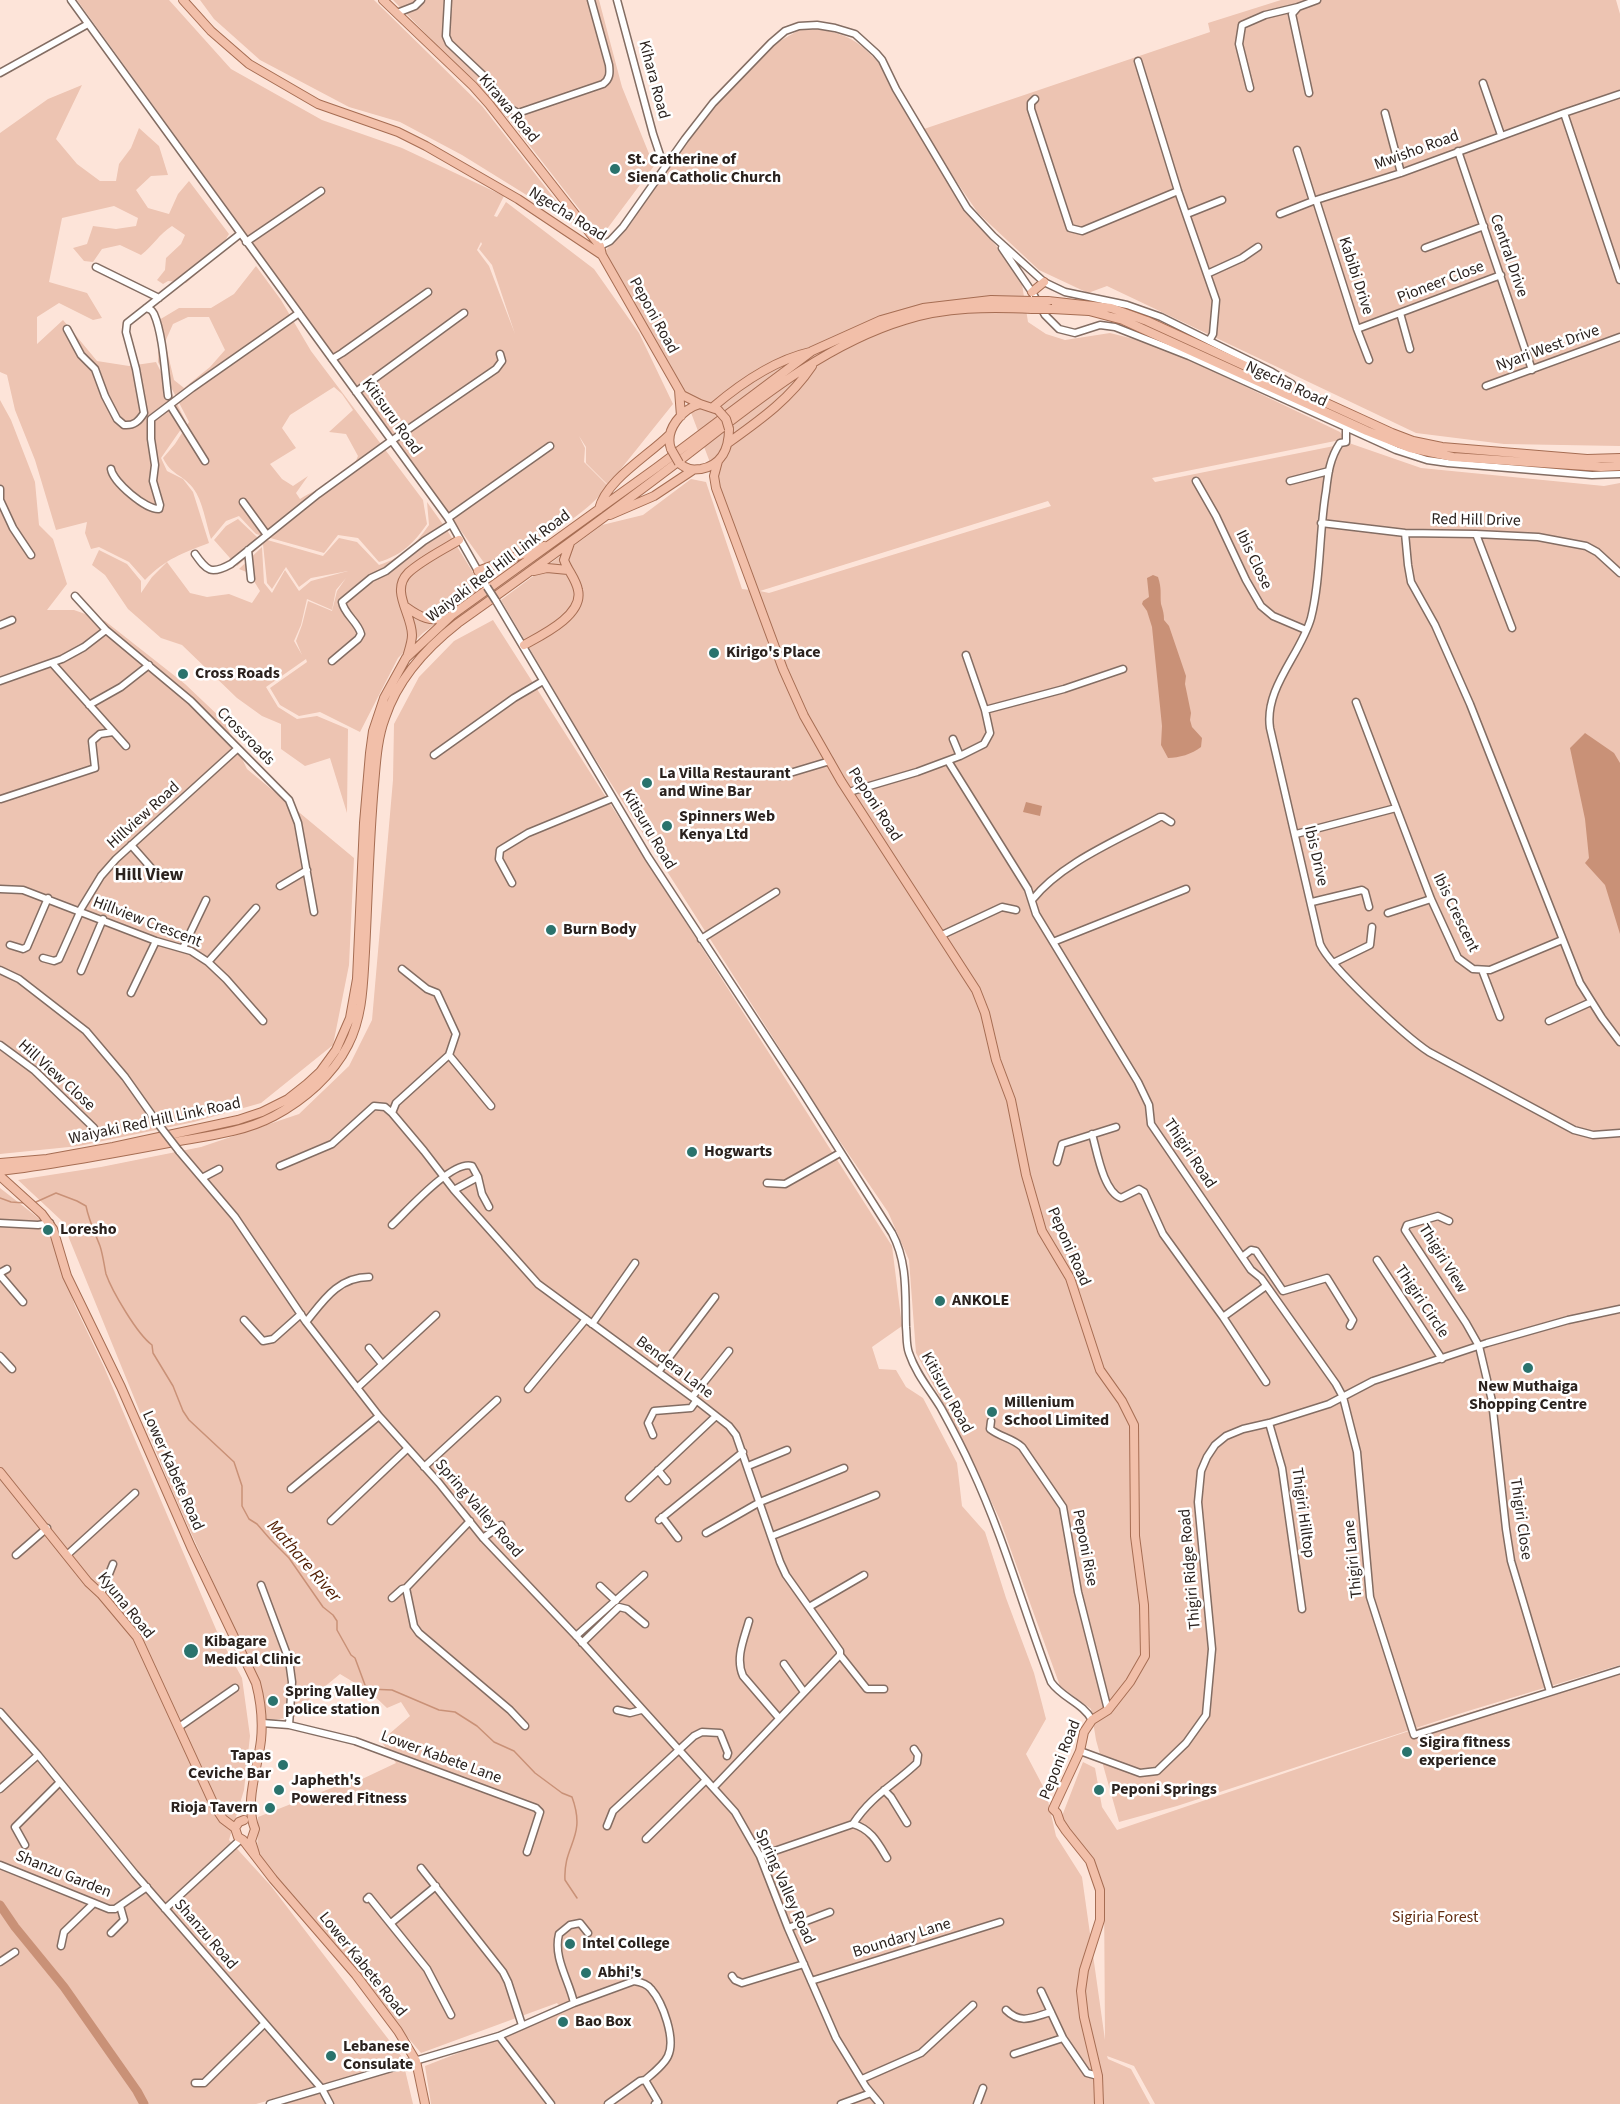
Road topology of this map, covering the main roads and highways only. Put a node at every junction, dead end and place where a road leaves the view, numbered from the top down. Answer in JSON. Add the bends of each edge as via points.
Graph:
{"nodes":[{"id":1,"x":183,"y":0,"type":"edge"},
{"id":2,"x":383,"y":0,"type":"edge"},
{"id":3,"x":600,"y":246,"type":"joint"},
{"id":4,"x":602,"y":255,"type":"junction"},
{"id":5,"x":1044,"y":282,"type":"road end"},
{"id":6,"x":1032,"y":300,"type":"junction"},
{"id":7,"x":1123,"y":316,"type":"junction"},
{"id":8,"x":812,"y":351,"type":"junction"},
{"id":9,"x":814,"y":362,"type":"junction"},
{"id":10,"x":679,"y":390,"type":"junction"},
{"id":11,"x":700,"y":404,"type":"junction"},
{"id":12,"x":716,"y":409,"type":"junction"},
{"id":13,"x":681,"y":416,"type":"junction"},
{"id":14,"x":669,"y":435,"type":"junction"},
{"id":15,"x":728,"y":443,"type":"junction"},
{"id":16,"x":1620,"y":458,"type":"edge"},
{"id":17,"x":718,"y":461,"type":"junction"},
{"id":18,"x":1620,"y":466,"type":"edge"},
{"id":19,"x":696,"y":470,"type":"junction"},
{"id":20,"x":714,"y":484,"type":"junction"},
{"id":21,"x":601,"y":513,"type":"junction"},
{"id":22,"x":459,"y":540,"type":"road end"},
{"id":23,"x":571,"y":541,"type":"junction"},
{"id":24,"x":555,"y":542,"type":"junction"},
{"id":25,"x":568,"y":570,"type":"junction"},
{"id":26,"x":478,"y":571,"type":"road end"},
{"id":27,"x":527,"y":573,"type":"junction"},
{"id":28,"x":405,"y":607,"type":"junction"},
{"id":29,"x":453,"y":615,"type":"junction"},
{"id":30,"x":524,"y":645,"type":"road end"},
{"id":31,"x":406,"y":658,"type":"junction"},
{"id":32,"x":1,"y":1169,"type":"edge"},
{"id":33,"x":0,"y":1472,"type":"edge"},
{"id":34,"x":243,"y":1823,"type":"junction"},
{"id":35,"x":245,"y":1839,"type":"junction"},
{"id":36,"x":425,"y":2104,"type":"edge"},
{"id":37,"x":1099,"y":2104,"type":"edge"}],
"edges":[{"from":1,"to":4,"type":"main road","name":"Ngecha Road","via":[[249,64],[318,104],[426,146],[518,199]]},
{"from":2,"to":3,"type":"main road","name":"Kirawa Road","via":[[489,104]]},
{"from":3,"to":4,"type":"main road","name":"Ngecha Road"},
{"from":4,"to":10,"type":"main road","name":"Peponi Road"},
{"from":5,"to":6,"type":"main road"},
{"from":6,"to":7,"type":"main road","bridge":true},
{"from":6,"to":8,"type":"main road","name":"Waiyaki Red Hill Link Road","via":[[991,300],[923,308],[881,320]]},
{"from":6,"to":9,"type":"main road","name":"Waiyaki Red Hill Link Road","via":[[904,320],[851,341]]},
{"from":7,"to":16,"type":"main road","via":[[1147,321],[1426,445],[1587,459]]},
{"from":7,"to":18,"type":"main road","via":[[1280,394],[1428,453]]},
{"from":8,"to":12,"type":"main road","via":[[757,375]]},
{"from":8,"to":21,"type":"main road","name":"Waiyaki Red Hill Link Road"},
{"from":9,"to":15,"type":"main road","via":[[783,402]]},
{"from":9,"to":21,"type":"main road","name":"Waiyaki Red Hill Link Road"},
{"from":10,"to":11,"type":"main road","name":"Peponi Road"},
{"from":10,"to":13,"type":"main road","name":"Peponi Road"},
{"from":11,"to":12,"type":"main road"},
{"from":11,"to":13,"type":"main road"},
{"from":12,"to":15,"type":"main road","bridge":true,"via":[[726,419]]},
{"from":13,"to":14,"type":"main road"},
{"from":14,"to":19,"type":"main road","bridge":true,"via":[[679,464]]},
{"from":14,"to":21,"type":"main road","via":[[626,471],[604,496]]},
{"from":15,"to":17,"type":"main road"},
{"from":17,"to":19,"type":"main road"},
{"from":17,"to":20,"type":"main road"},
{"from":19,"to":20,"type":"main road","name":"Peponi Road"},
{"from":19,"to":21,"type":"main road","via":[[619,512]]},
{"from":20,"to":37,"type":"main road","name":"Peponi Road","via":[[804,716],[981,1001],[1011,1100],[1042,1231],[1070,1278],[1100,1370],[1134,1425],[1135,1536],[1144,1605],[1145,1656],[1108,1710],[1092,1720],[1053,1809],[1090,1861],[1100,1890],[1100,1920],[1081,1991],[1098,2076]]},
{"from":21,"to":23,"type":"main road","name":"Waiyaki Red Hill Link Road"},
{"from":21,"to":24,"type":"main road","name":"Waiyaki Red Hill Link Road"},
{"from":22,"to":28,"type":"main road","via":[[408,574],[400,591]]},
{"from":23,"to":25,"type":"main road","via":[[565,556]]},
{"from":23,"to":27,"type":"main road","name":"Waiyaki Red Hill Link Road"},
{"from":24,"to":26,"type":"main road"},
{"from":24,"to":29,"type":"main road","name":"Waiyaki Red Hill Link Road"},
{"from":25,"to":27,"type":"main road","via":[[547,567]]},
{"from":25,"to":30,"type":"main road","via":[[579,594],[576,607],[562,621]]},
{"from":27,"to":32,"type":"main road","name":"Waiyaki Red Hill Link Road","via":[[427,650],[405,676],[385,715],[377,749],[361,1002],[348,1045],[329,1073],[294,1104],[235,1131],[98,1157]]},
{"from":28,"to":29,"type":"main road","via":[[429,620]]},
{"from":28,"to":31,"type":"main road","via":[[412,636]]},
{"from":29,"to":31,"type":"main road","name":"Waiyaki Red Hill Link Road"},
{"from":31,"to":32,"type":"main road","name":"Waiyaki Red Hill Link Road","via":[[384,699],[373,731],[364,815],[357,979],[350,1018],[341,1041],[320,1072],[288,1099],[238,1120]]},
{"from":32,"to":34,"type":"main road","name":"Lower Kabete Road","via":[[50,1223],[67,1276],[249,1666],[261,1702],[262,1723],[252,1799]]},
{"from":33,"to":34,"type":"main road","name":"Kyuna Road","via":[[137,1637],[215,1807],[223,1819]]},
{"from":34,"to":35,"type":"main road","name":"Kyuna Road","via":[[236,1834]]},
{"from":34,"to":35,"type":"main road","via":[[255,1829]]},
{"from":35,"to":36,"type":"main road","name":"Lower Kabete Road","via":[[273,1880],[398,2031],[416,2061]]}]}
